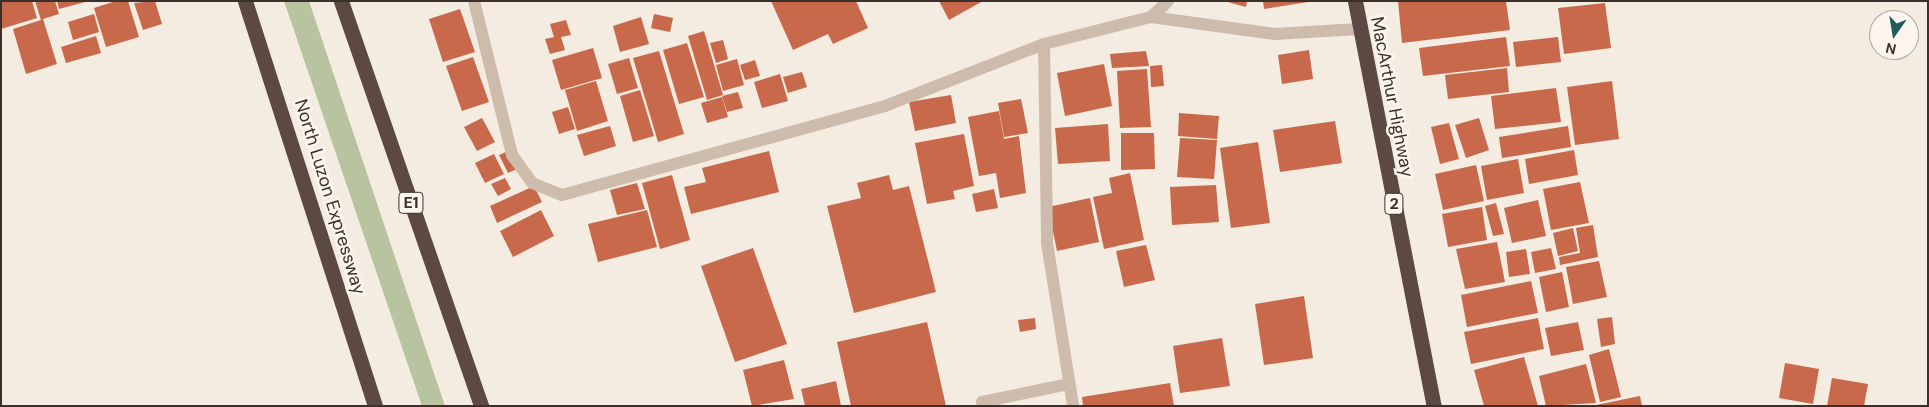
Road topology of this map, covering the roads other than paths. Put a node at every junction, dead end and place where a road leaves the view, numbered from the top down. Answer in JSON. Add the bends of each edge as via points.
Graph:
{"nodes":[{"id":1,"x":245,"y":1,"type":"edge"},
{"id":2,"x":341,"y":1,"type":"edge"},
{"id":3,"x":474,"y":1,"type":"edge"},
{"id":4,"x":1168,"y":1,"type":"edge"},
{"id":5,"x":1355,"y":1,"type":"edge"},
{"id":6,"x":1151,"y":17,"type":"junction"},
{"id":7,"x":1359,"y":29,"type":"junction"},
{"id":8,"x":1044,"y":44,"type":"junction"},
{"id":9,"x":1069,"y":384,"type":"junction"},
{"id":10,"x":982,"y":402,"type":"dead end"},
{"id":11,"x":375,"y":406,"type":"edge"},
{"id":12,"x":481,"y":406,"type":"edge"},
{"id":13,"x":1073,"y":406,"type":"edge"},
{"id":14,"x":1434,"y":406,"type":"edge"}],
"edges":[{"from":1,"to":11,"type":"highway","name":"North Luzon Expressway"},
{"from":2,"to":12,"type":"highway","number":"E1"},
{"from":3,"to":8,"type":"street","via":[[512,155],[532,183],[562,195],[885,106]]},
{"from":4,"to":6,"type":"street"},
{"from":5,"to":7,"type":"highway","name":"MacArthur Highway","number":"2"},
{"from":6,"to":7,"type":"street","via":[[1275,34]]},
{"from":6,"to":8,"type":"street"},
{"from":7,"to":14,"type":"highway","name":"MacArthur Highway","number":"2"},
{"from":8,"to":9,"type":"street","via":[[1047,243]]},
{"from":9,"to":10,"type":"street"},
{"from":9,"to":13,"type":"street"}]}
